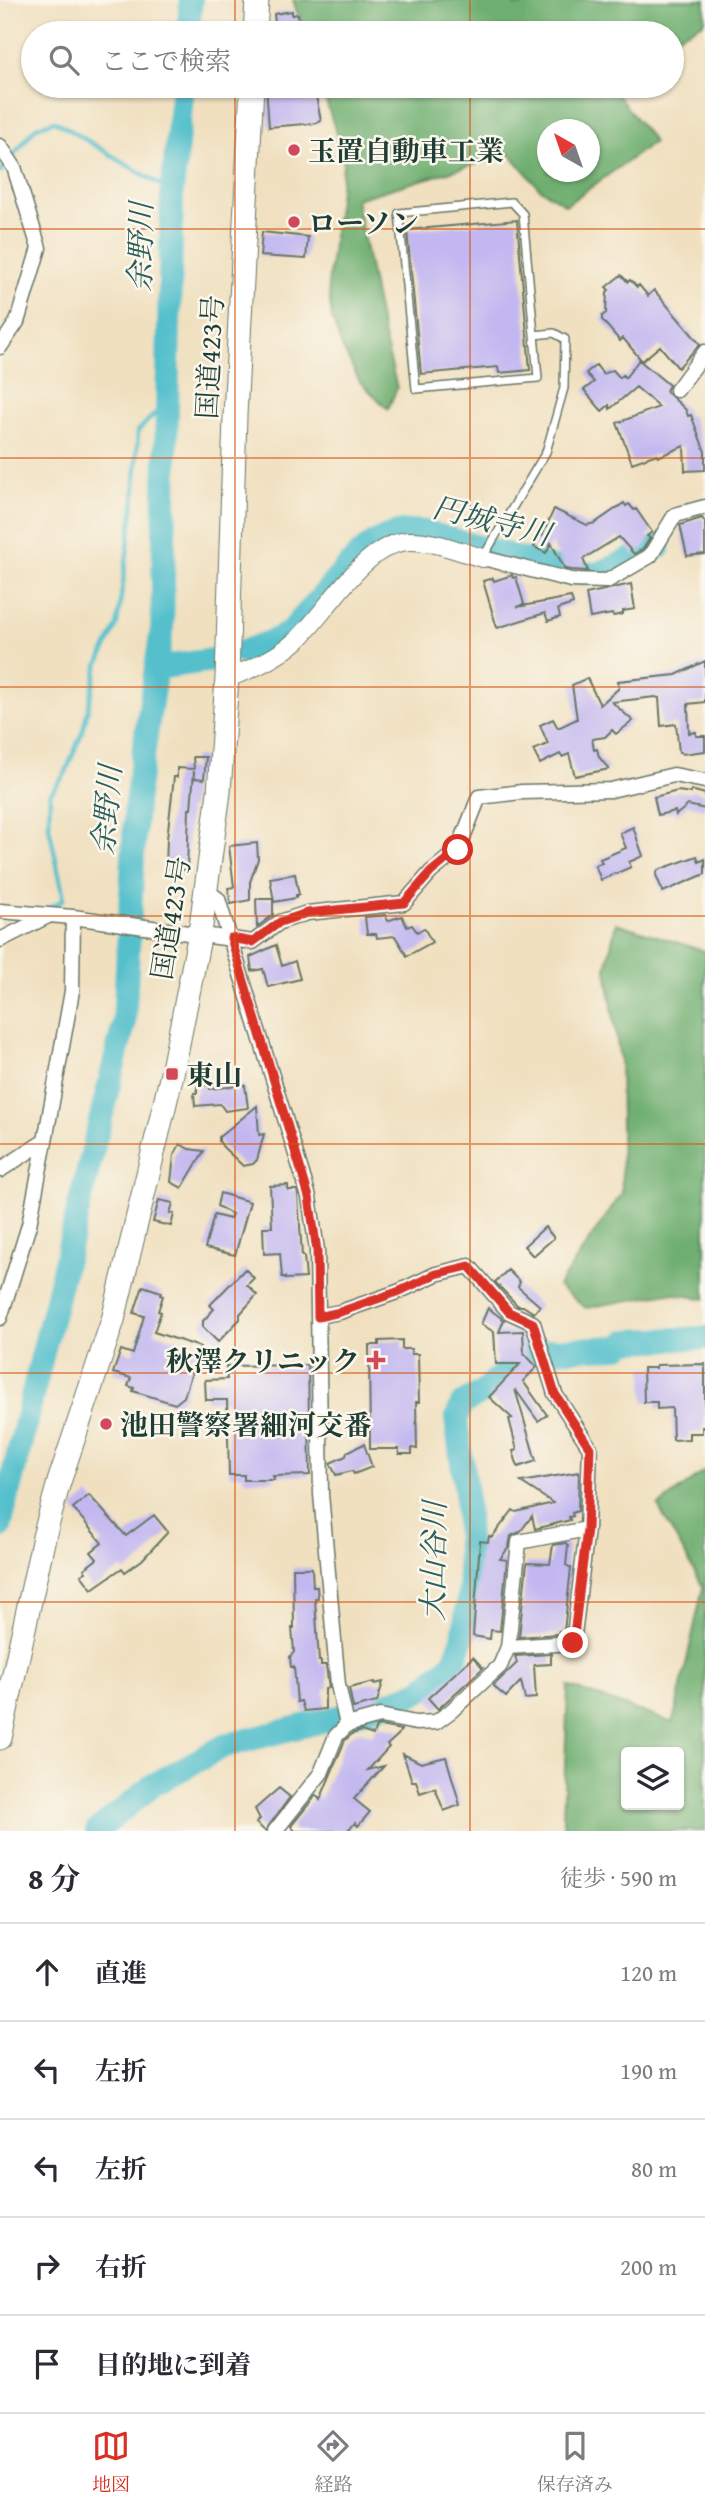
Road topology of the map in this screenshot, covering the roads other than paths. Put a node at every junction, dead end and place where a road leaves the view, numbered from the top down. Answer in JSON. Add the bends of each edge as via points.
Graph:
{"nodes":[{"id":1,"x":257,"y":0,"type":"edge"},
{"id":2,"x":256,"y":21,"type":"edge"},
{"id":3,"x":251,"y":98,"type":"edge"},
{"id":4,"x":0,"y":146,"type":"edge"},
{"id":5,"x":534,"y":335,"type":"junction"},
{"id":6,"x":0,"y":347,"type":"edge"},
{"id":7,"x":705,"y":352,"type":"edge"},
{"id":8,"x":677,"y":390,"type":"dead end"},
{"id":9,"x":705,"y":507,"type":"edge"},
{"id":10,"x":482,"y":558,"type":"junction"},
{"id":11,"x":227,"y":678,"type":"junction"},
{"id":12,"x":705,"y":781,"type":"edge"},
{"id":13,"x":205,"y":890,"type":"junction"},
{"id":14,"x":0,"y":911,"type":"edge"},
{"id":15,"x":50,"y":915,"type":"junction"},
{"id":16,"x":77,"y":918,"type":"junction"},
{"id":17,"x":200,"y":933,"type":"junction"},
{"id":18,"x":231,"y":938,"type":"junction"},
{"id":19,"x":0,"y":940,"type":"edge"},
{"id":20,"x":45,"y":1141,"type":"junction"},
{"id":21,"x":0,"y":1170,"type":"edge"},
{"id":22,"x":318,"y":1317,"type":"junction"},
{"id":23,"x":0,"y":1318,"type":"edge"},
{"id":24,"x":587,"y":1529,"type":"junction"},
{"id":25,"x":508,"y":1647,"type":"junction"},
{"id":26,"x":347,"y":1725,"type":"junction"},
{"id":27,"x":0,"y":1738,"type":"edge"},
{"id":28,"x":275,"y":1831,"type":"edge"}],
"edges":[{"from":1,"to":2,"type":"highway"},
{"from":3,"to":11,"type":"highway","name":"国道423号"},
{"from":4,"to":6,"type":"street","via":[[14,167],[39,248],[17,322]]},
{"from":5,"to":5,"type":"lane","via":[[538,378],[416,389],[399,213],[512,202],[523,214]]},
{"from":5,"to":10,"type":"lane","via":[[555,333],[565,339],[564,388],[541,463]]},
{"from":7,"to":8,"type":"street"},
{"from":9,"to":10,"type":"street","via":[[675,515],[650,556],[607,581],[571,580]]},
{"from":10,"to":11,"type":"street","via":[[410,541],[386,547],[366,562],[296,641]]},
{"from":11,"to":13,"type":"highway","name":"国道423号","via":[[219,792]]},
{"from":12,"to":18,"type":"street","via":[[674,775],[611,790],[479,797],[458,850],[404,903],[307,913],[280,922],[253,942]]},
{"from":13,"to":17,"type":"highway","name":"国道423号"},
{"from":13,"to":18,"type":"street","via":[[218,899]]},
{"from":14,"to":15,"type":"street"},
{"from":15,"to":16,"type":"street"},
{"from":15,"to":19,"type":"street"},
{"from":16,"to":17,"type":"street"},
{"from":16,"to":20,"type":"street","via":[[72,991]]},
{"from":17,"to":18,"type":"street"},
{"from":17,"to":27,"type":"highway","name":"国道423号","via":[[172,1074],[113,1320],[47,1526]]},
{"from":18,"to":22,"type":"street","via":[[309,1197],[317,1251]]},
{"from":20,"to":21,"type":"street"},
{"from":20,"to":23,"type":"street","via":[[29,1225]]},
{"from":22,"to":24,"type":"street","via":[[469,1266],[509,1312],[533,1323],[555,1394],[590,1448]]},
{"from":22,"to":26,"type":"street","via":[[321,1494],[338,1685]]},
{"from":24,"to":25,"type":"street","via":[[519,1542]]},
{"from":24,"to":25,"type":"street","via":[[573,1643]]},
{"from":25,"to":26,"type":"street","via":[[499,1666],[436,1722],[380,1716]]},
{"from":26,"to":28,"type":"street","via":[[336,1736],[321,1773]]}]}
